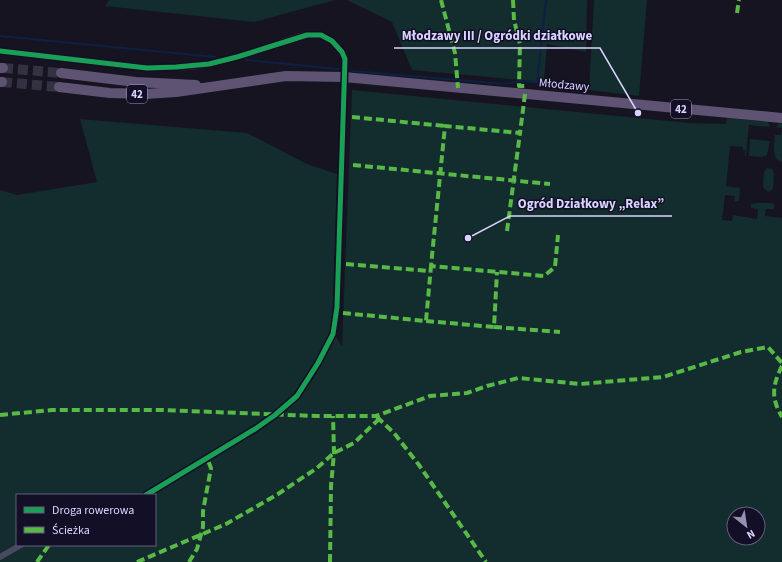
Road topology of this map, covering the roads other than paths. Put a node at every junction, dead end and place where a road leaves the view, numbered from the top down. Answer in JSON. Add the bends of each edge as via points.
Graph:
{"nodes":[{"id":1,"x":62,"y":58,"type":"tunnel mouth"},
{"id":2,"x":61,"y":73,"type":"tunnel mouth"},
{"id":3,"x":344,"y":77,"type":"junction"},
{"id":4,"x":214,"y":86,"type":"junction"},
{"id":5,"x":59,"y":87,"type":"tunnel mouth"},
{"id":6,"x":782,"y":118,"type":"edge"},
{"id":7,"x":148,"y":494,"type":"edge"},
{"id":8,"x":20,"y":546,"type":"edge"},
{"id":9,"x":0,"y":557,"type":"edge"}],
"edges":[{"from":1,"to":3,"type":"street","via":[[146,68],[209,64],[259,51],[307,34],[321,35],[332,41],[342,52],[345,64]]},
{"from":2,"to":4,"type":"main road","number":"42","via":[[136,82]]},
{"from":3,"to":4,"type":"main road","number":"42","via":[[286,76]]},
{"from":3,"to":6,"type":"main road","name":"Młodzawy","number":"42"},
{"from":3,"to":7,"type":"street","via":[[337,307],[333,334],[297,396],[280,411]]},
{"from":4,"to":5,"type":"main road","number":"42","via":[[146,94]]},
{"from":8,"to":9,"type":"street"}]}
